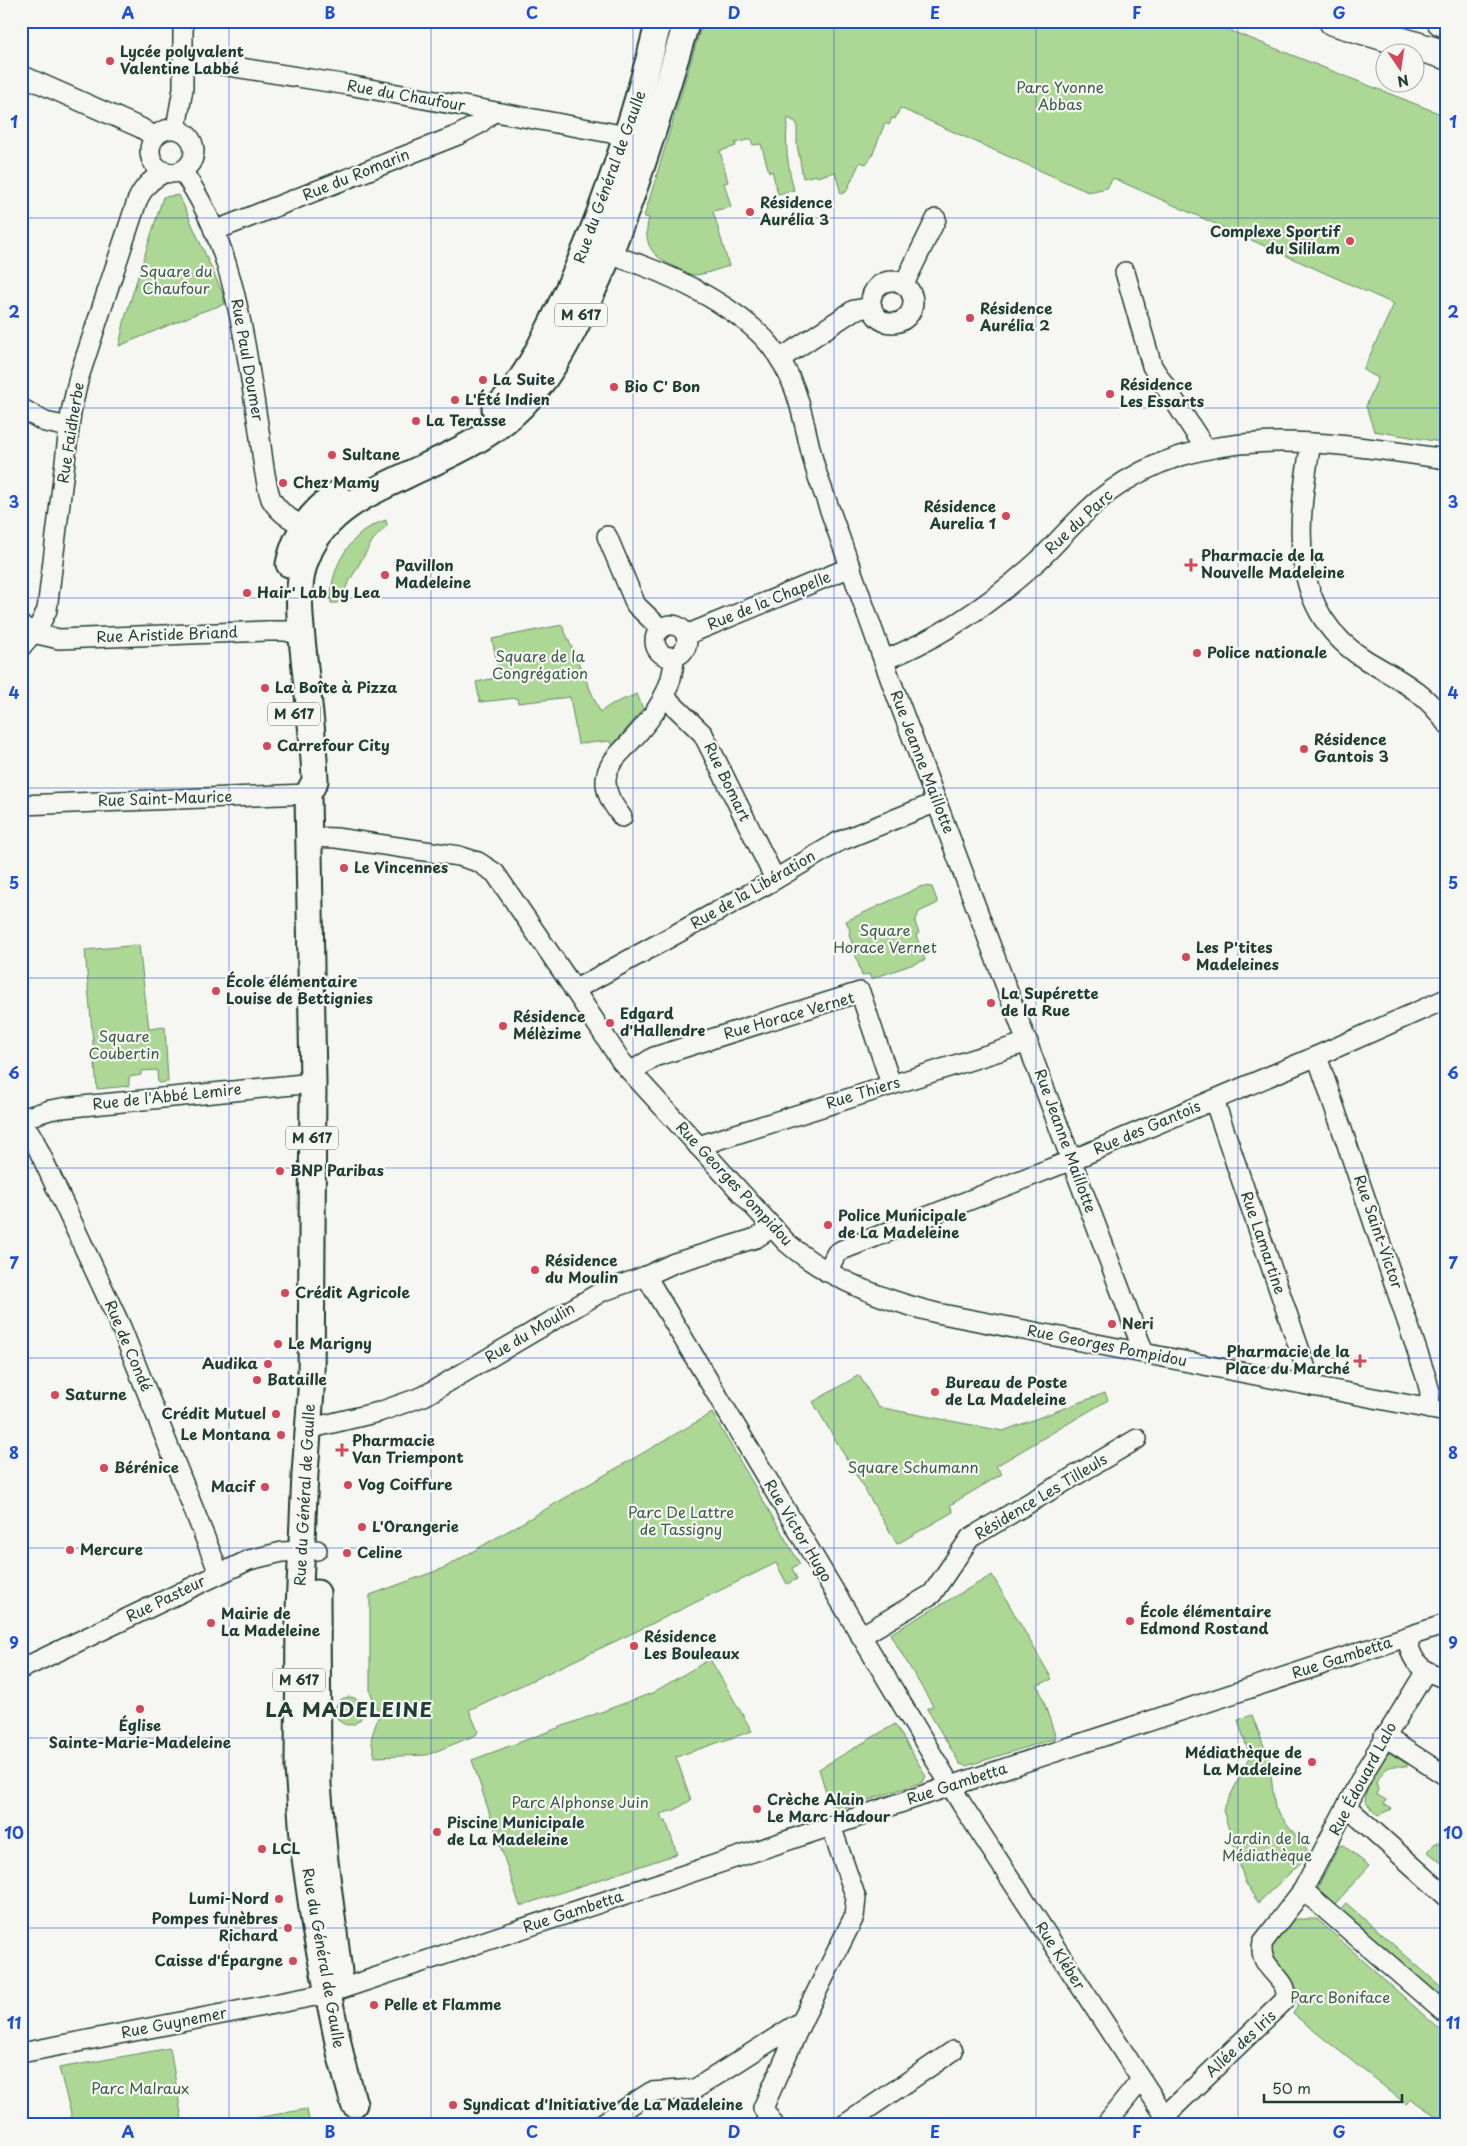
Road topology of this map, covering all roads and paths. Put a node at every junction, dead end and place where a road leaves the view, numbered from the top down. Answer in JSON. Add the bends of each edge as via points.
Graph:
{"nodes":[{"id":1,"x":183,"y":21,"type":"edge"},
{"id":2,"x":660,"y":21,"type":"edge"},
{"id":3,"x":686,"y":21,"type":"edge"},
{"id":4,"x":1333,"y":21,"type":"edge"},
{"id":5,"x":1441,"y":21,"type":"edge"},
{"id":6,"x":1446,"y":22,"type":"edge"},
{"id":7,"x":1440,"y":54,"type":"edge"},
{"id":8,"x":184,"y":59,"type":"junction"},
{"id":9,"x":21,"y":75,"type":"edge"},
{"id":10,"x":493,"y":112,"type":"junction"},
{"id":11,"x":176,"y":128,"type":"junction"},
{"id":12,"x":155,"y":136,"type":"junction"},
{"id":13,"x":627,"y":136,"type":"junction"},
{"id":14,"x":174,"y":171,"type":"junction"},
{"id":15,"x":936,"y":219,"type":"dead end"},
{"id":16,"x":214,"y":231,"type":"junction"},
{"id":17,"x":610,"y":252,"type":"junction"},
{"id":18,"x":1125,"y":272,"type":"dead end"},
{"id":19,"x":904,"y":284,"type":"junction"},
{"id":20,"x":872,"y":307,"type":"junction"},
{"id":21,"x":780,"y":359,"type":"junction"},
{"id":22,"x":21,"y":408,"type":"edge"},
{"id":23,"x":69,"y":427,"type":"junction"},
{"id":24,"x":1311,"y":443,"type":"junction"},
{"id":25,"x":1205,"y":448,"type":"junction"},
{"id":26,"x":1446,"y":459,"type":"edge"},
{"id":27,"x":312,"y":529,"type":"junction"},
{"id":28,"x":607,"y":536,"type":"dead end"},
{"id":29,"x":851,"y":567,"type":"junction"},
{"id":30,"x":661,"y":629,"type":"junction"},
{"id":31,"x":294,"y":633,"type":"junction"},
{"id":32,"x":25,"y":635,"type":"edge"},
{"id":33,"x":686,"y":635,"type":"junction"},
{"id":34,"x":674,"y":657,"type":"junction"},
{"id":35,"x":884,"y":660,"type":"junction"},
{"id":36,"x":664,"y":696,"type":"junction"},
{"id":37,"x":1446,"y":723,"type":"edge"},
{"id":38,"x":308,"y":794,"type":"junction"},
{"id":39,"x":937,"y":802,"type":"junction"},
{"id":40,"x":21,"y":805,"type":"edge"},
{"id":41,"x":622,"y":817,"type":"dead end"},
{"id":42,"x":309,"y":837,"type":"junction"},
{"id":43,"x":775,"y":879,"type":"junction"},
{"id":44,"x":574,"y":990,"type":"junction"},
{"id":45,"x":1446,"y":999,"type":"edge"},
{"id":46,"x":1028,"y":1042,"type":"junction"},
{"id":47,"x":1318,"y":1056,"type":"junction"},
{"id":48,"x":631,"y":1072,"type":"junction"},
{"id":49,"x":313,"y":1083,"type":"junction"},
{"id":50,"x":891,"y":1084,"type":"junction"},
{"id":51,"x":1214,"y":1100,"type":"junction"},
{"id":52,"x":21,"y":1119,"type":"edge"},
{"id":53,"x":21,"y":1128,"type":"edge"},
{"id":54,"x":698,"y":1146,"type":"junction"},
{"id":55,"x":1072,"y":1160,"type":"junction"},
{"id":56,"x":773,"y":1227,"type":"junction"},
{"id":57,"x":827,"y":1272,"type":"junction"},
{"id":58,"x":646,"y":1276,"type":"junction"},
{"id":59,"x":1144,"y":1353,"type":"junction"},
{"id":60,"x":1312,"y":1386,"type":"junction"},
{"id":61,"x":311,"y":1391,"type":"junction"},
{"id":62,"x":1437,"y":1410,"type":"edge"},
{"id":63,"x":316,"y":1427,"type":"junction"},
{"id":64,"x":1137,"y":1439,"type":"dead end"},
{"id":65,"x":310,"y":1550,"type":"junction"},
{"id":66,"x":219,"y":1573,"type":"junction"},
{"id":67,"x":1446,"y":1624,"type":"edge"},
{"id":68,"x":861,"y":1636,"type":"junction"},
{"id":69,"x":1406,"y":1637,"type":"junction"},
{"id":70,"x":21,"y":1669,"type":"edge"},
{"id":71,"x":1426,"y":1670,"type":"junction"},
{"id":72,"x":1446,"y":1679,"type":"edge"},
{"id":73,"x":1384,"y":1736,"type":"junction"},
{"id":74,"x":1446,"y":1776,"type":"edge"},
{"id":75,"x":951,"y":1786,"type":"junction"},
{"id":76,"x":1347,"y":1807,"type":"junction"},
{"id":77,"x":831,"y":1826,"type":"junction"},
{"id":78,"x":1303,"y":1890,"type":"junction"},
{"id":79,"x":1446,"y":1896,"type":"edge"},
{"id":80,"x":334,"y":1991,"type":"junction"},
{"id":81,"x":1446,"y":2014,"type":"edge"},
{"id":82,"x":802,"y":2021,"type":"junction"},
{"id":83,"x":953,"y":2051,"type":"dead end"},
{"id":84,"x":21,"y":2053,"type":"edge"},
{"id":85,"x":1141,"y":2080,"type":"junction"},
{"id":86,"x":356,"y":2114,"type":"edge"},
{"id":87,"x":1168,"y":2120,"type":"edge"},
{"id":88,"x":600,"y":2125,"type":"edge"},
{"id":89,"x":774,"y":2125,"type":"edge"},
{"id":90,"x":844,"y":2125,"type":"edge"},
{"id":91,"x":1105,"y":2125,"type":"edge"}],
"edges":[{"from":1,"to":8,"type":"street"},
{"from":2,"to":13,"type":"main road","name":"Rue du Général de Gaulle","number":"M 617"},
{"from":2,"to":17,"type":"street","name":"Rue du Général de Gaulle","via":[[661,51],[601,241],[603,248]]},
{"from":3,"to":17,"type":"main road","name":"Rue du Général de Gaulle","number":"M 617","via":[[644,162]]},
{"from":4,"to":7,"type":"highway"},
{"from":5,"to":6,"type":"highway"},
{"from":8,"to":10,"type":"street","name":"Rue du Chaufour"},
{"from":8,"to":11,"type":"street"},
{"from":9,"to":12,"type":"street"},
{"from":10,"to":13,"type":"street","name":"Rue du Chaufour"},
{"from":10,"to":16,"type":"street","name":"Rue du Romarin","via":[[458,135]]},
{"from":11,"to":12,"type":"street","via":[[162,130]]},
{"from":11,"to":14,"type":"street","via":[[185,132],[194,144],[193,160]]},
{"from":12,"to":14,"type":"street","name":"Rue Paul Doumer","via":[[150,145],[152,160],[157,167]]},
{"from":13,"to":27,"type":"main road","name":"Rue du Général de Gaulle","number":"M 617","via":[[591,239],[548,332],[513,392],[494,410],[469,426],[344,489],[322,506]]},
{"from":14,"to":16,"type":"street","name":"Rue Paul Doumer","via":[[196,190]]},
{"from":14,"to":23,"type":"street","name":"Rue Faidherbe","via":[[150,180],[137,201],[80,377]]},
{"from":15,"to":19,"type":"street"},
{"from":16,"to":27,"type":"street","name":"Rue Paul Doumer","via":[[238,303],[270,494],[278,508]]},
{"from":17,"to":21,"type":"street","name":"Rue Jeanne Maillotte","via":[[652,269],[738,315],[759,333]]},
{"from":17,"to":27,"type":"main road","name":"Rue du Général de Gaulle","number":"M 617","via":[[556,361],[514,414],[460,450],[354,502],[334,518]]},
{"from":18,"to":25,"type":"street","via":[[1152,366]]},
{"from":19,"to":20,"type":"street","via":[[897,281],[883,283],[873,292]]},
{"from":19,"to":20,"type":"street","via":[[914,302],[905,320],[891,324],[885,322]]},
{"from":20,"to":21,"type":"street","via":[[854,310]]},
{"from":21,"to":29,"type":"street","name":"Rue Jeanne Maillotte","via":[[800,401],[813,461]]},
{"from":22,"to":23,"type":"street","via":[[46,422]]},
{"from":23,"to":32,"type":"street","name":"Rue Faidherbe","via":[[48,602],[44,618]]},
{"from":24,"to":25,"type":"street","name":"Rue du Parc","via":[[1277,442]]},
{"from":24,"to":26,"type":"street","name":"Rue du Parc"},
{"from":24,"to":37,"type":"street","via":[[1304,483],[1301,545],[1306,580],[1316,608],[1333,633],[1348,647],[1418,692]]},
{"from":25,"to":35,"type":"street","name":"Rue du Parc","via":[[1156,466],[1110,491],[1039,560],[982,608],[938,636]]},
{"from":27,"to":31,"type":"main road","name":"Rue du Général de Gaulle","number":"M 617","via":[[293,547],[288,566],[284,593]]},
{"from":28,"to":30,"type":"street","via":[[636,605]]},
{"from":29,"to":33,"type":"street","name":"Rue de la Chapelle"},
{"from":29,"to":35,"type":"street","name":"Rue Jeanne Maillotte"},
{"from":30,"to":33,"type":"street","via":[[675,625]]},
{"from":30,"to":34,"type":"street","via":[[655,637],[656,648],[664,655]]},
{"from":31,"to":32,"type":"street","name":"Rue Aristide Briand","via":[[59,639]]},
{"from":31,"to":38,"type":"main road","name":"Rue du Général de Gaulle","number":"M 617","via":[[300,783]]},
{"from":33,"to":34,"type":"street","via":[[685,648]]},
{"from":34,"to":36,"type":"street","via":[[673,673]]},
{"from":35,"to":39,"type":"street","name":"Rue Jeanne Maillotte"},
{"from":36,"to":41,"type":"street","via":[[608,770],[608,795]]},
{"from":36,"to":43,"type":"street","name":"Rue Bomart","via":[[703,734]]},
{"from":38,"to":40,"type":"street","name":"Rue Saint-Maurice"},
{"from":38,"to":42,"type":"main road","name":"Rue du Général de Gaulle","number":"M 617"},
{"from":39,"to":43,"type":"street","name":"Rue de la Libération","via":[[847,838]]},
{"from":39,"to":46,"type":"street","name":"Rue Jeanne Maillotte"},
{"from":42,"to":44,"type":"street","name":"Rue Georges Pompidou","via":[[459,856],[478,862],[501,879]]},
{"from":42,"to":49,"type":"main road","name":"Rue du Général de Gaulle","number":"M 617"},
{"from":43,"to":44,"type":"street","name":"Rue de la Libération"},
{"from":44,"to":48,"type":"street","name":"Rue Georges Pompidou"},
{"from":45,"to":47,"type":"street","name":"Rue des Gantois"},
{"from":46,"to":50,"type":"street","name":"Rue Thiers"},
{"from":46,"to":55,"type":"street","name":"Rue Jeanne Maillotte"},
{"from":47,"to":51,"type":"street","name":"Rue des Gantois"},
{"from":47,"to":62,"type":"street","name":"Rue Saint-Victor"},
{"from":48,"to":50,"type":"street","name":"Rue Horace Vernet","via":[[654,1057],[860,992]]},
{"from":48,"to":54,"type":"street","name":"Rue Georges Pompidou"},
{"from":49,"to":52,"type":"street","name":"Rue de l'Abbé Lemire","via":[[62,1108]]},
{"from":49,"to":61,"type":"main road","name":"Rue du Général de Gaulle","number":"M 617"},
{"from":50,"to":54,"type":"street","name":"Rue Thiers"},
{"from":51,"to":55,"type":"street","name":"Rue des Gantois"},
{"from":51,"to":60,"type":"street","name":"Rue Lamartine"},
{"from":53,"to":66,"type":"street","name":"Rue de Condé","via":[[34,1140],[121,1327]]},
{"from":54,"to":56,"type":"street","name":"Rue Georges Pompidou"},
{"from":55,"to":57,"type":"street","name":"Rue des Gantois","via":[[842,1250],[836,1254]]},
{"from":55,"to":59,"type":"street","name":"Rue Jeanne Maillotte"},
{"from":56,"to":57,"type":"street","name":"Rue Georges Pompidou","via":[[795,1250]]},
{"from":56,"to":58,"type":"street","name":"Rue du Moulin","via":[[756,1238],[674,1263]]},
{"from":57,"to":59,"type":"street","name":"Rue Georges Pompidou","via":[[899,1303]]},
{"from":58,"to":63,"type":"street","name":"Rue du Moulin","via":[[601,1292],[424,1396],[379,1412]]},
{"from":58,"to":68,"type":"street","name":"Rue Victor Hugo"},
{"from":59,"to":60,"type":"street","name":"Rue Georges Pompidou"},
{"from":60,"to":62,"type":"street","name":"Rue Georges Pompidou"},
{"from":61,"to":63,"type":"main road","name":"Rue du Général de Gaulle","number":"M 617"},
{"from":61,"to":65,"type":"main road","name":"Rue du Général de Gaulle","number":"M 617"},
{"from":63,"to":65,"type":"main road","name":"Rue du Général de Gaulle","number":"M 617"},
{"from":64,"to":68,"type":"street","name":"Résidence Les Tilleuls","via":[[970,1538],[932,1594]]},
{"from":65,"to":66,"type":"street","name":"Rue Pasteur","via":[[260,1556]]},
{"from":65,"to":80,"type":"main road","name":"Rue du Général de Gaulle","number":"M 617","via":[[318,1785]]},
{"from":66,"to":70,"type":"street","name":"Rue Pasteur"},
{"from":67,"to":69,"type":"street","name":"Rue Gambetta"},
{"from":68,"to":75,"type":"street","name":"Rue Victor Hugo"},
{"from":69,"to":71,"type":"street","via":[[1412,1658]]},
{"from":69,"to":75,"type":"street","name":"Rue Gambetta"},
{"from":71,"to":72,"type":"street"},
{"from":71,"to":73,"type":"street","name":"Rue Édouard Lalo"},
{"from":73,"to":74,"type":"street"},
{"from":73,"to":76,"type":"street","name":"Rue Édouard Lalo"},
{"from":75,"to":77,"type":"street","name":"Rue Gambetta"},
{"from":75,"to":85,"type":"street","name":"Rue Kléber"},
{"from":76,"to":78,"type":"street","name":"Rue Édouard Lalo"},
{"from":76,"to":79,"type":"street"},
{"from":77,"to":80,"type":"street","name":"Rue Gambetta"},
{"from":77,"to":82,"type":"street","via":[[856,1898],[854,1917]]},
{"from":78,"to":81,"type":"street"},
{"from":78,"to":87,"type":"street","name":"Allée des Iris","via":[[1262,1942],[1262,1958],[1285,1987],[1284,2001]]},
{"from":80,"to":84,"type":"street","name":"Rue Guynemer"},
{"from":80,"to":86,"type":"main road","name":"Rue du Général de Gaulle","number":"M 617","via":[[344,2069]]},
{"from":82,"to":88,"type":"street","via":[[695,2089],[651,2092]]},
{"from":82,"to":89,"type":"street","via":[[763,2108]]},
{"from":83,"to":90,"type":"street"},
{"from":85,"to":87,"type":"street","name":"Rue Kléber"},
{"from":85,"to":91,"type":"street"}]}
